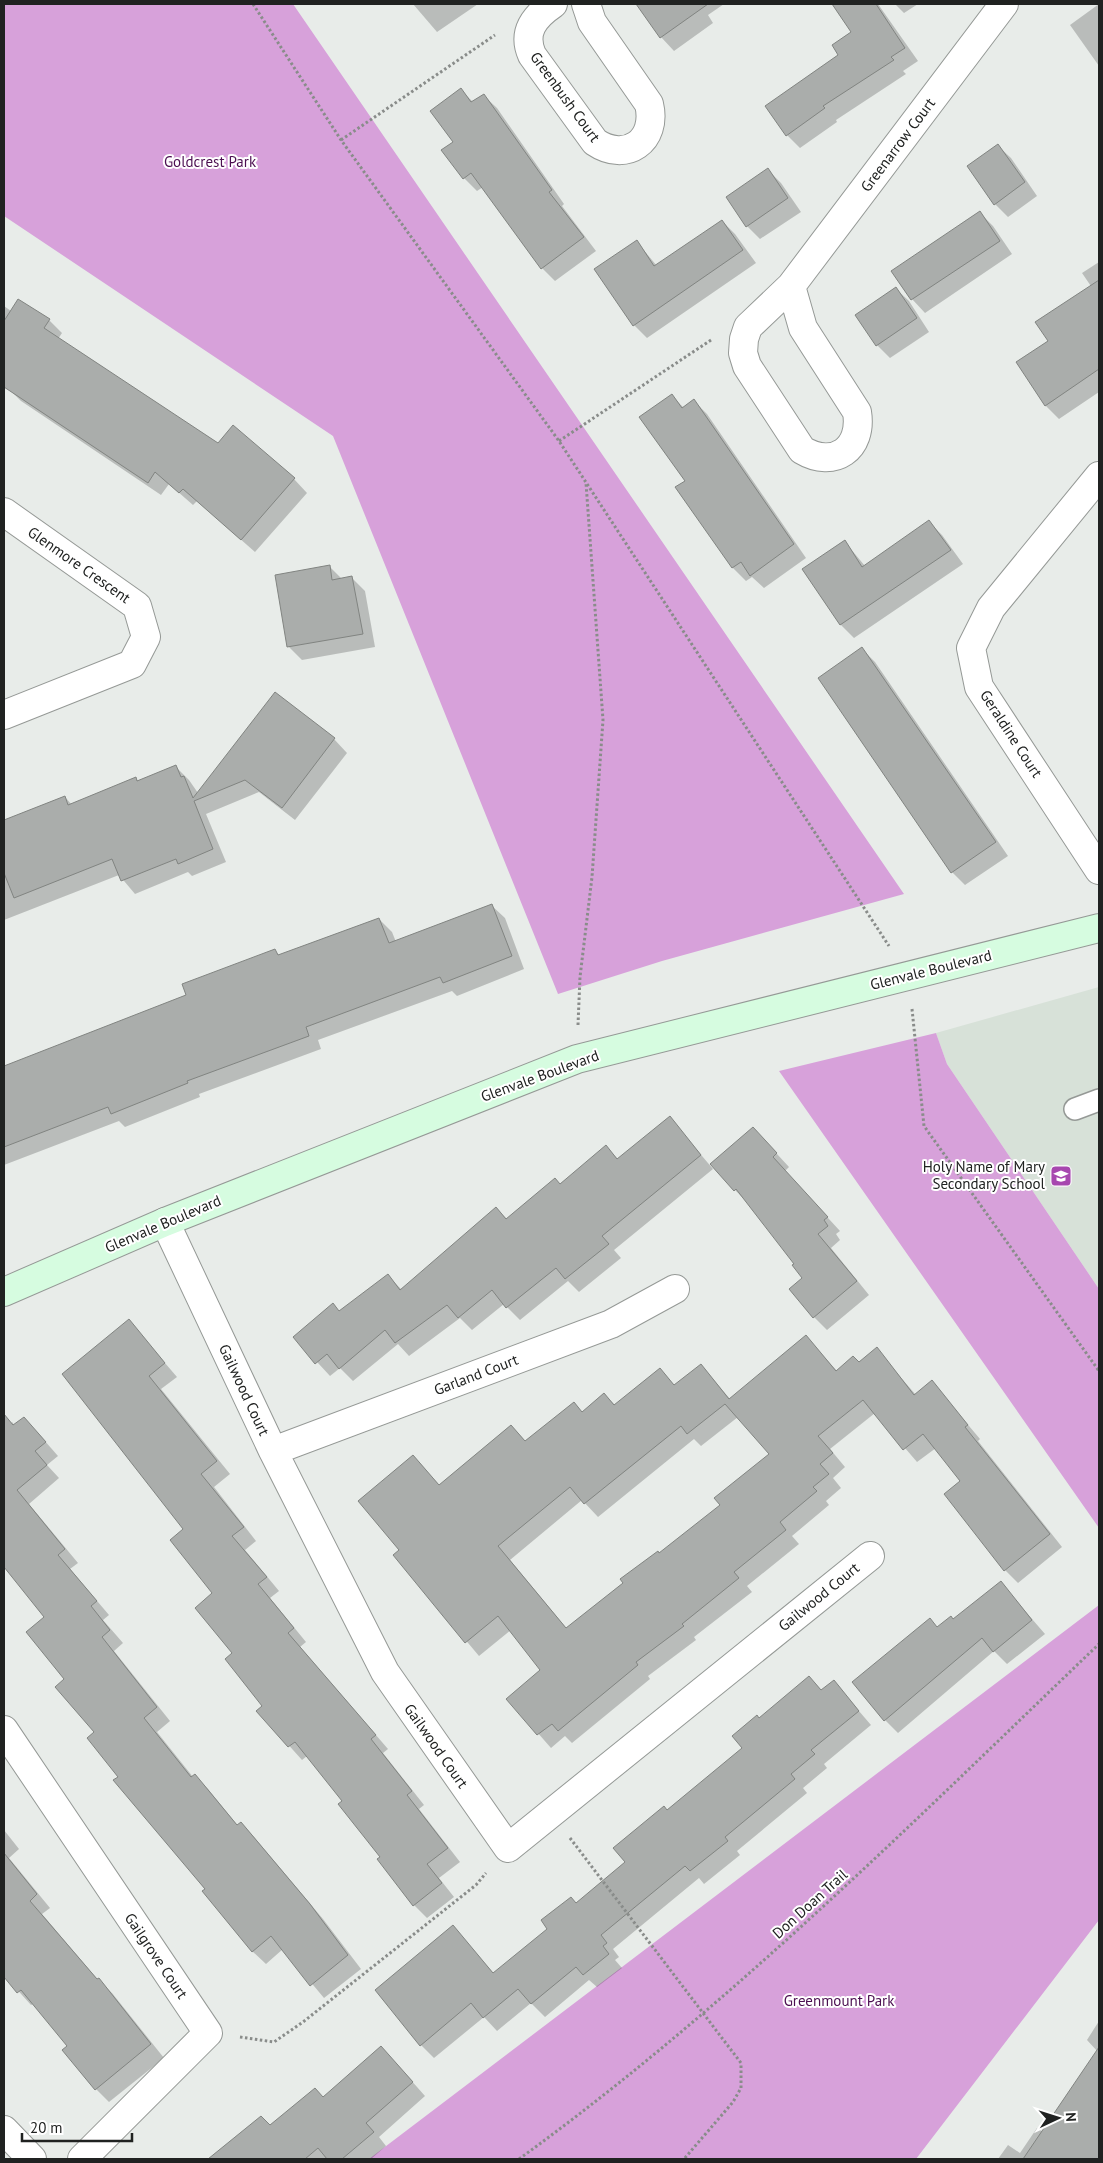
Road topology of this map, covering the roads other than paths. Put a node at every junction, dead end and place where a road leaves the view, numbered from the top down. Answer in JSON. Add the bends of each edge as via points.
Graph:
{"nodes":[{"id":1,"x":586,"y":4,"type":"edge"},
{"id":2,"x":1004,"y":4,"type":"edge"},
{"id":3,"x":545,"y":10,"type":"edge"},
{"id":4,"x":791,"y":286,"type":"junction"},
{"id":5,"x":1099,"y":476,"type":"edge"},
{"id":6,"x":4,"y":512,"type":"edge"},
{"id":7,"x":4,"y":715,"type":"edge"},
{"id":8,"x":1099,"y":870,"type":"edge"},
{"id":9,"x":1099,"y":928,"type":"edge"},
{"id":10,"x":1099,"y":1100,"type":"edge"},
{"id":11,"x":1075,"y":1110,"type":"dead end"},
{"id":12,"x":165,"y":1222,"type":"junction"},
{"id":13,"x":675,"y":1289,"type":"dead end"},
{"id":14,"x":4,"y":1292,"type":"edge"},
{"id":15,"x":272,"y":1451,"type":"junction"},
{"id":16,"x":870,"y":1556,"type":"dead end"},
{"id":17,"x":4,"y":1730,"type":"edge"},
{"id":18,"x":4,"y":2130,"type":"edge"},
{"id":19,"x":32,"y":2159,"type":"edge"},
{"id":20,"x":82,"y":2159,"type":"edge"}],
"edges":[{"from":1,"to":3,"type":"street","name":"Greenbush Court","via":[[592,22],[649,104],[652,115],[650,127],[637,145],[627,150],[610,150],[595,142],[539,67],[528,46],[530,25]]},
{"from":2,"to":4,"type":"street","name":"Greenarrow Court"},
{"from":4,"to":4,"type":"street","name":"Greenarrow Court","via":[[748,327],[743,353],[747,366],[802,450],[822,458],[844,452],[857,434],[858,423],[856,412],[803,328]]},
{"from":5,"to":8,"type":"street","name":"Geraldine Court","via":[[991,608],[970,648],[979,687]]},
{"from":6,"to":7,"type":"street","name":"Glenmore Crescent","via":[[137,606],[146,637],[132,664]]},
{"from":9,"to":12,"type":"street","name":"Glenvale Boulevard","via":[[578,1059]]},
{"from":10,"to":11,"type":"lane"},
{"from":12,"to":14,"type":"street","name":"Glenvale Boulevard"},
{"from":12,"to":15,"type":"street","name":"Gailwood Court"},
{"from":13,"to":15,"type":"street","name":"Garland Court","via":[[611,1324]]},
{"from":15,"to":16,"type":"street","name":"Gailwood Court","via":[[385,1672],[508,1848]]},
{"from":17,"to":20,"type":"street","name":"Gailgrove Court","via":[[208,2033]]},
{"from":18,"to":19,"type":"street"}]}
